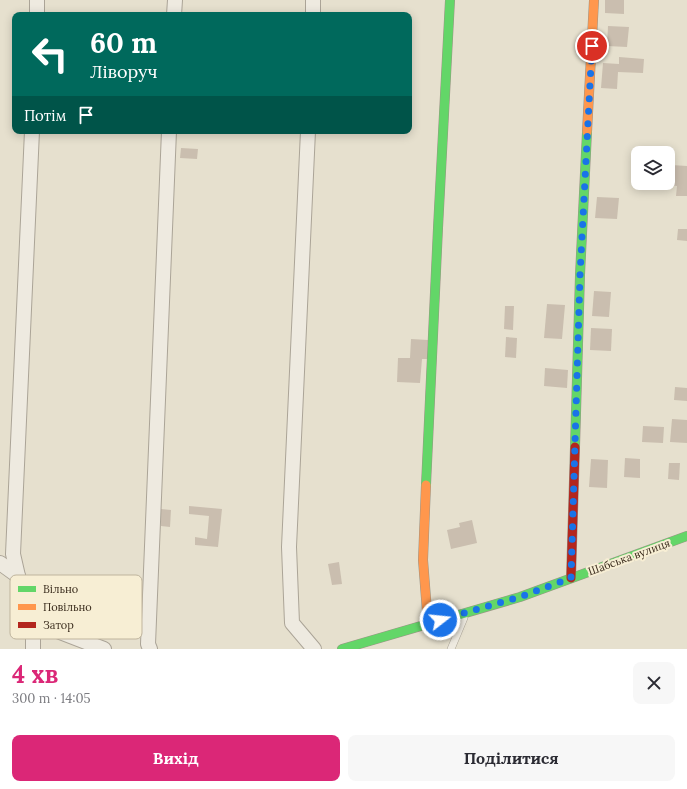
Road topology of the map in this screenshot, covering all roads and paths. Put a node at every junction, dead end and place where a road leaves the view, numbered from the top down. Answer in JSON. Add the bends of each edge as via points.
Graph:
{"nodes":[{"id":1,"x":37,"y":0,"type":"edge"},
{"id":2,"x":175,"y":0,"type":"edge"},
{"id":3,"x":314,"y":0,"type":"edge"},
{"id":4,"x":450,"y":0,"type":"edge"},
{"id":5,"x":594,"y":0,"type":"edge"},
{"id":6,"x":37,"y":12,"type":"edge"},
{"id":7,"x":174,"y":12,"type":"edge"},
{"id":8,"x":313,"y":12,"type":"edge"},
{"id":9,"x":32,"y":134,"type":"edge"},
{"id":10,"x":169,"y":134,"type":"edge"},
{"id":11,"x":308,"y":134,"type":"edge"},
{"id":12,"x":687,"y":536,"type":"edge"},
{"id":13,"x":0,"y":563,"type":"edge"},
{"id":14,"x":17,"y":575,"type":"edge"},
{"id":15,"x":18,"y":575,"type":"edge"},
{"id":16,"x":571,"y":578,"type":"junction"},
{"id":17,"x":466,"y":613,"type":"junction"},
{"id":18,"x":428,"y":624,"type":"junction"},
{"id":19,"x":33,"y":639,"type":"edge"},
{"id":20,"x":78,"y":639,"type":"edge"},
{"id":21,"x":32,"y":649,"type":"edge"},
{"id":22,"x":104,"y":649,"type":"edge"},
{"id":23,"x":150,"y":649,"type":"edge"},
{"id":24,"x":314,"y":649,"type":"edge"},
{"id":25,"x":342,"y":649,"type":"edge"},
{"id":26,"x":451,"y":649,"type":"edge"}],
"edges":[{"from":1,"to":6,"type":"street"},
{"from":2,"to":7,"type":"street"},
{"from":3,"to":8,"type":"street"},
{"from":4,"to":18,"type":"street","via":[[423,560]]},
{"from":5,"to":16,"type":"street","via":[[580,275]]},
{"from":9,"to":15,"type":"street","via":[[13,554]]},
{"from":10,"to":23,"type":"street","via":[[148,644]]},
{"from":11,"to":24,"type":"street","via":[[289,547],[292,623]]},
{"from":12,"to":16,"type":"street","name":"Шабська вулиця"},
{"from":13,"to":14,"type":"street"},
{"from":16,"to":17,"type":"street","name":"Шабська вулиця"},
{"from":17,"to":18,"type":"street","name":"Шабська вулиця"},
{"from":17,"to":26,"type":"lane"},
{"from":18,"to":25,"type":"street","name":"Шабська вулиця"},
{"from":19,"to":21,"type":"street"},
{"from":20,"to":22,"type":"street"}]}
